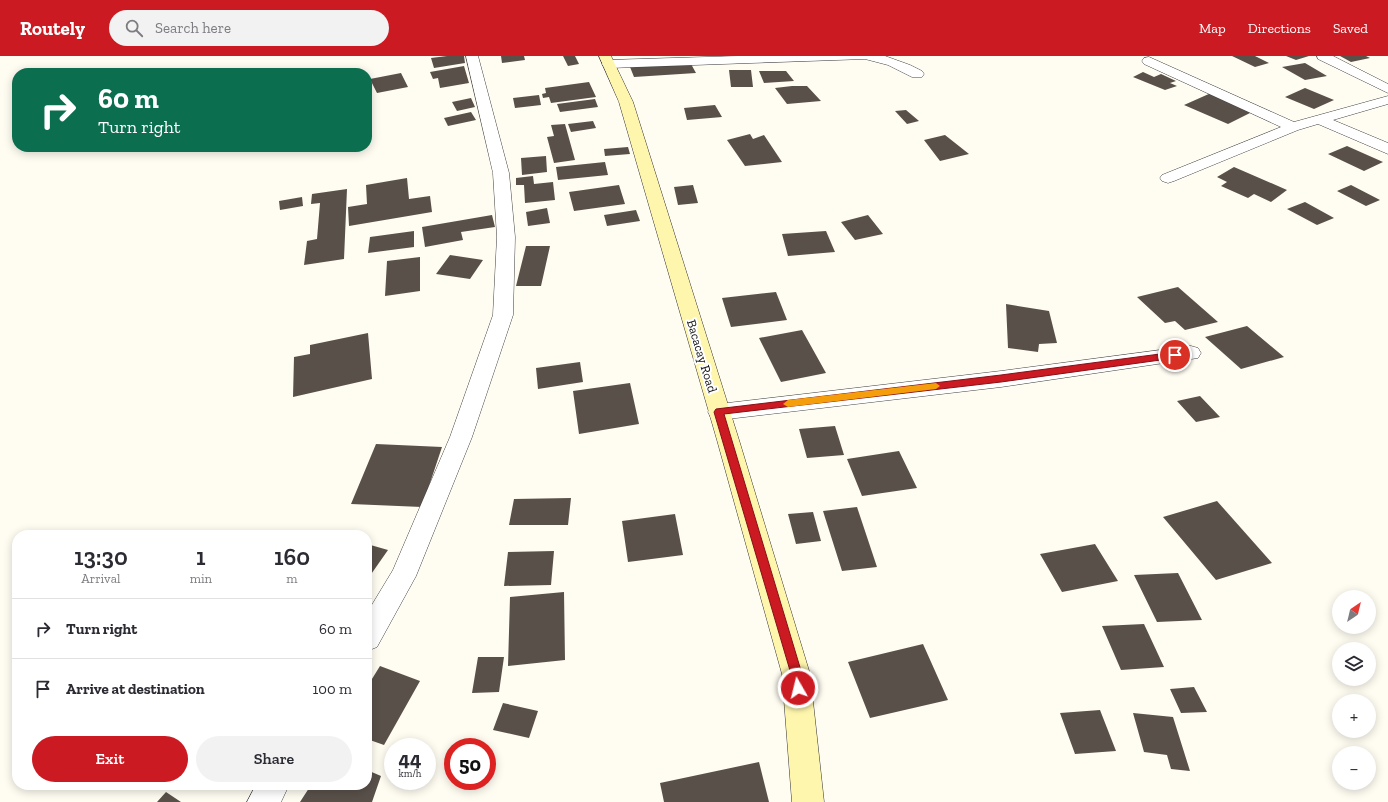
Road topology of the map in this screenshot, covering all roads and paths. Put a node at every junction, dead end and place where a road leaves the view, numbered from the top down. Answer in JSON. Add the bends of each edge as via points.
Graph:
{"nodes":[{"id":1,"x":472,"y":56,"type":"edge"},
{"id":2,"x":863,"y":56,"type":"edge"},
{"id":3,"x":866,"y":56,"type":"edge"},
{"id":4,"x":1323,"y":56,"type":"edge"},
{"id":5,"x":607,"y":60,"type":"edge"},
{"id":6,"x":1149,"y":61,"type":"dead end"},
{"id":7,"x":917,"y":74,"type":"dead end"},
{"id":8,"x":1388,"y":89,"type":"edge"},
{"id":9,"x":1388,"y":100,"type":"edge"},
{"id":10,"x":1320,"y":120,"type":"junction"},
{"id":11,"x":1293,"y":127,"type":"junction"},
{"id":12,"x":1388,"y":149,"type":"edge"},
{"id":13,"x":1168,"y":178,"type":"dead end"},
{"id":14,"x":1191,"y":353,"type":"dead end"},
{"id":15,"x":719,"y":412,"type":"junction"},
{"id":16,"x":372,"y":629,"type":"edge"},
{"id":17,"x":271,"y":790,"type":"edge"},
{"id":18,"x":263,"y":802,"type":"edge"},
{"id":19,"x":808,"y":802,"type":"edge"}],
"edges":[{"from":1,"to":16,"type":"street","via":[[501,173],[506,237],[503,315],[461,437],[403,576]]},
{"from":2,"to":5,"type":"street"},
{"from":3,"to":7,"type":"street","via":[[880,58]]},
{"from":4,"to":8,"type":"street"},
{"from":5,"to":15,"type":"main road","name":"Bacacay Road","via":[[626,102]]},
{"from":6,"to":11,"type":"street"},
{"from":9,"to":10,"type":"street"},
{"from":10,"to":11,"type":"street"},
{"from":10,"to":12,"type":"street"},
{"from":11,"to":13,"type":"street"},
{"from":14,"to":15,"type":"street"},
{"from":15,"to":19,"type":"main road","name":"Bacacay Road","via":[[796,674]]},
{"from":17,"to":18,"type":"street"}]}
